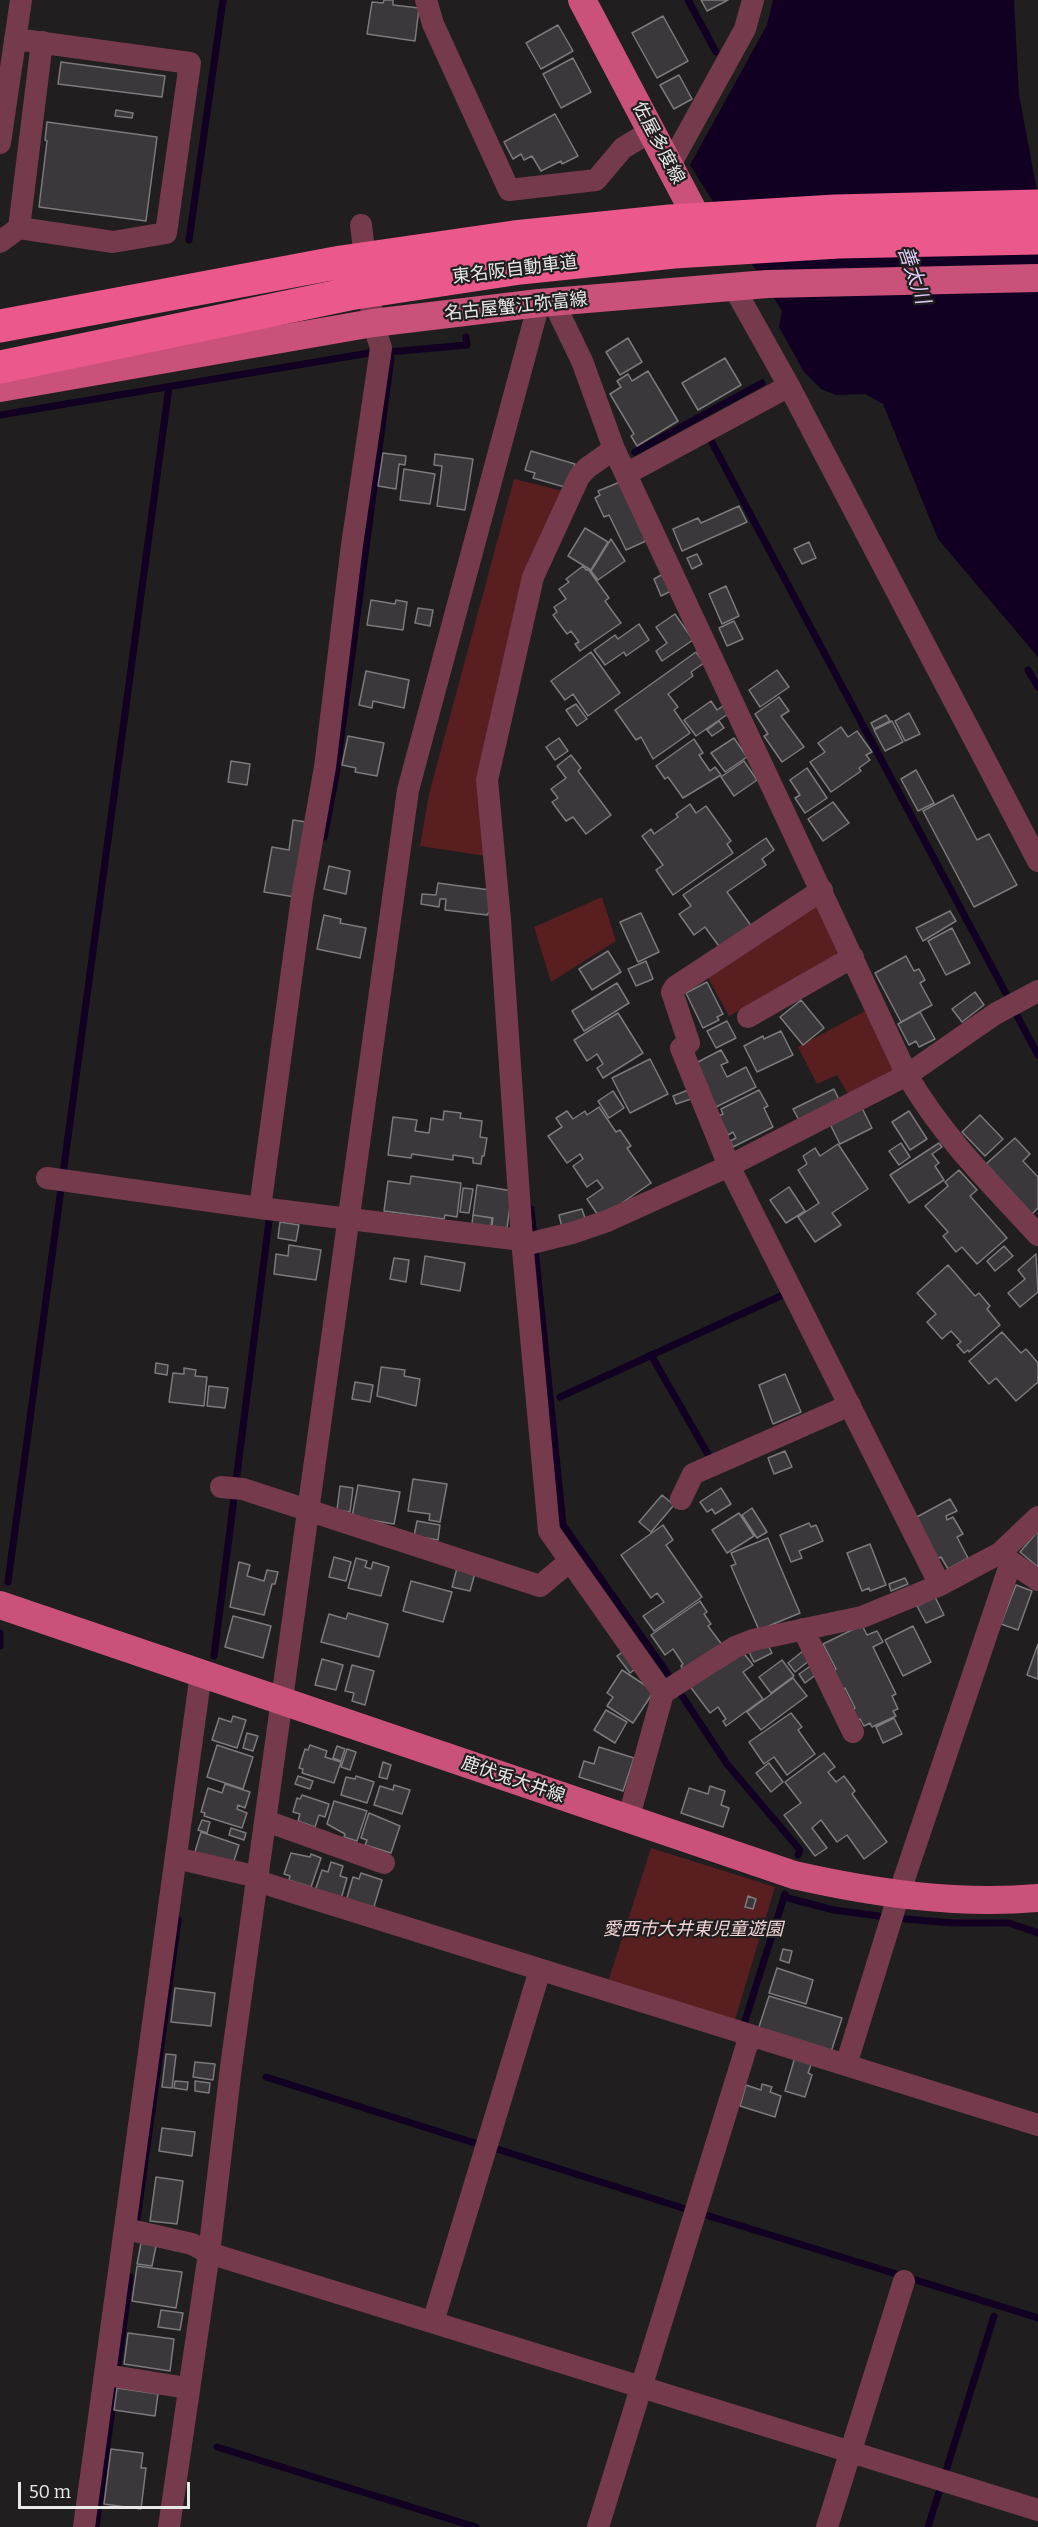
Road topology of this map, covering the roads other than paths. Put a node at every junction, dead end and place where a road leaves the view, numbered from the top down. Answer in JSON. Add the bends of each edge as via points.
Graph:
{"nodes":[{"id":1,"x":21,"y":0,"type":"edge"},
{"id":2,"x":426,"y":0,"type":"edge"},
{"id":3,"x":582,"y":0,"type":"edge"},
{"id":4,"x":753,"y":0,"type":"edge"},
{"id":5,"x":15,"y":39,"type":"junction"},
{"id":6,"x":42,"y":42,"type":"junction"},
{"id":7,"x":651,"y":131,"type":"junction"},
{"id":8,"x":0,"y":143,"type":"edge"},
{"id":9,"x":669,"y":165,"type":"junction"},
{"id":10,"x":1038,"y":206,"type":"edge"},
{"id":11,"x":361,"y":225,"type":"dead end"},
{"id":12,"x":19,"y":228,"type":"junction"},
{"id":13,"x":1038,"y":238,"type":"edge"},
{"id":14,"x":0,"y":242,"type":"edge"},
{"id":15,"x":1038,"y":278,"type":"edge"},
{"id":16,"x":733,"y":286,"type":"junction"},
{"id":17,"x":546,"y":302,"type":"junction"},
{"id":18,"x":373,"y":323,"type":"junction"},
{"id":19,"x":0,"y":326,"type":"edge"},
{"id":20,"x":0,"y":367,"type":"edge"},
{"id":21,"x":789,"y":386,"type":"junction"},
{"id":22,"x":0,"y":388,"type":"edge"},
{"id":23,"x":614,"y":449,"type":"junction"},
{"id":24,"x":626,"y":474,"type":"junction"},
{"id":25,"x":1038,"y":861,"type":"edge"},
{"id":26,"x":822,"y":890,"type":"junction"},
{"id":27,"x":853,"y":957,"type":"junction"},
{"id":28,"x":1038,"y":991,"type":"edge"},
{"id":29,"x":748,"y":1017,"type":"dead end"},
{"id":30,"x":907,"y":1075,"type":"junction"},
{"id":31,"x":729,"y":1166,"type":"junction"},
{"id":32,"x":56,"y":1180,"type":"dead end"},
{"id":33,"x":271,"y":1209,"type":"junction"},
{"id":34,"x":349,"y":1218,"type":"junction"},
{"id":35,"x":1038,"y":1235,"type":"edge"},
{"id":36,"x":531,"y":1241,"type":"junction"},
{"id":37,"x":850,"y":1405,"type":"junction"},
{"id":38,"x":221,"y":1487,"type":"dead end"},
{"id":39,"x":681,"y":1498,"type":"dead end"},
{"id":40,"x":307,"y":1510,"type":"junction"},
{"id":41,"x":1038,"y":1517,"type":"edge"},
{"id":42,"x":1006,"y":1557,"type":"junction"},
{"id":43,"x":570,"y":1561,"type":"junction"},
{"id":44,"x":1038,"y":1580,"type":"edge"},
{"id":45,"x":940,"y":1585,"type":"junction"},
{"id":46,"x":0,"y":1605,"type":"edge"},
{"id":47,"x":803,"y":1629,"type":"junction"},
{"id":48,"x":201,"y":1673,"type":"junction"},
{"id":49,"x":671,"y":1688,"type":"junction"},
{"id":50,"x":281,"y":1700,"type":"junction"},
{"id":51,"x":853,"y":1732,"type":"dead end"},
{"id":52,"x":628,"y":1820,"type":"junction"},
{"id":53,"x":266,"y":1821,"type":"junction"},
{"id":54,"x":184,"y":1860,"type":"junction"},
{"id":55,"x":384,"y":1863,"type":"dead end"},
{"id":56,"x":258,"y":1879,"type":"junction"},
{"id":57,"x":899,"y":1894,"type":"junction"},
{"id":58,"x":1038,"y":1898,"type":"edge"},
{"id":59,"x":540,"y":1970,"type":"junction"},
{"id":60,"x":750,"y":2035,"type":"junction"},
{"id":61,"x":846,"y":2065,"type":"junction"},
{"id":62,"x":1038,"y":2125,"type":"edge"},
{"id":63,"x":133,"y":2230,"type":"junction"},
{"id":64,"x":208,"y":2253,"type":"junction"},
{"id":65,"x":904,"y":2281,"type":"dead end"},
{"id":66,"x":433,"y":2322,"type":"junction"},
{"id":67,"x":113,"y":2376,"type":"junction"},
{"id":68,"x":641,"y":2387,"type":"junction"},
{"id":69,"x":188,"y":2388,"type":"junction"},
{"id":70,"x":851,"y":2453,"type":"junction"},
{"id":71,"x":1035,"y":2512,"type":"edge"},
{"id":72,"x":84,"y":2527,"type":"edge"},
{"id":73,"x":169,"y":2527,"type":"edge"},
{"id":74,"x":598,"y":2527,"type":"edge"},
{"id":75,"x":827,"y":2527,"type":"edge"}],
"edges":[{"from":1,"to":5,"type":"street"},
{"from":2,"to":7,"type":"street","via":[[433,24],[509,190],[596,180],[623,148]]},
{"from":3,"to":7,"type":"main road","name":"佐屋多度線"},
{"from":4,"to":9,"type":"street","via":[[745,29]]},
{"from":5,"to":6,"type":"street"},
{"from":5,"to":8,"type":"street"},
{"from":6,"to":12,"type":"street"},
{"from":6,"to":12,"type":"street","via":[[190,63],[166,232],[113,242]]},
{"from":7,"to":9,"type":"main road","name":"佐屋多度線"},
{"from":9,"to":16,"type":"main road","name":"佐屋多度線"},
{"from":10,"to":19,"type":"highway","name":"東名阪自動車道","bridge":true,"via":[[811,212],[514,237],[341,262]]},
{"from":11,"to":18,"type":"street"},
{"from":12,"to":14,"type":"street"},
{"from":13,"to":20,"type":"highway","name":"東名阪自動車道","bridge":true,"via":[[827,243],[674,252],[520,268],[349,294]]},
{"from":15,"to":16,"type":"main road","name":"名古屋蟹江弥富線"},
{"from":16,"to":17,"type":"main road","name":"名古屋蟹江弥富線"},
{"from":16,"to":21,"type":"street"},
{"from":17,"to":18,"type":"main road","name":"名古屋蟹江弥富線"},
{"from":17,"to":23,"type":"street","via":[[582,362]]},
{"from":17,"to":34,"type":"street","via":[[408,790]]},
{"from":18,"to":22,"type":"main road","name":"名古屋蟹江弥富線"},
{"from":18,"to":33,"type":"street","via":[[381,348],[352,545],[326,767],[302,897]]},
{"from":21,"to":24,"type":"street"},
{"from":21,"to":25,"type":"street"},
{"from":23,"to":24,"type":"street"},
{"from":23,"to":36,"type":"street","via":[[579,477],[533,577],[487,780]]},
{"from":24,"to":26,"type":"street"},
{"from":26,"to":27,"type":"street"},
{"from":26,"to":31,"type":"street","via":[[672,992],[689,1043],[681,1048]]},
{"from":27,"to":29,"type":"street"},
{"from":27,"to":30,"type":"street"},
{"from":28,"to":30,"type":"street","via":[[995,1014]]},
{"from":30,"to":31,"type":"street"},
{"from":30,"to":35,"type":"street","via":[[928,1111],[964,1156]]},
{"from":31,"to":36,"type":"street","via":[[607,1221]]},
{"from":31,"to":37,"type":"street"},
{"from":32,"to":33,"type":"street"},
{"from":33,"to":34,"type":"street"},
{"from":34,"to":36,"type":"street"},
{"from":34,"to":40,"type":"street"},
{"from":36,"to":43,"type":"street","via":[[549,1531]]},
{"from":37,"to":39,"type":"street","via":[[693,1474]]},
{"from":37,"to":45,"type":"street"},
{"from":38,"to":40,"type":"street","via":[[243,1489]]},
{"from":40,"to":43,"type":"street","via":[[540,1586]]},
{"from":40,"to":50,"type":"street"},
{"from":41,"to":42,"type":"street"},
{"from":42,"to":44,"type":"street"},
{"from":42,"to":45,"type":"street"},
{"from":42,"to":57,"type":"street"},
{"from":43,"to":49,"type":"street"},
{"from":45,"to":47,"type":"street","via":[[862,1617]]},
{"from":46,"to":48,"type":"main road","name":"鹿伏兎大井線"},
{"from":47,"to":49,"type":"street","via":[[735,1647]]},
{"from":47,"to":51,"type":"street"},
{"from":48,"to":50,"type":"main road","name":"鹿伏兎大井線"},
{"from":48,"to":54,"type":"street"},
{"from":49,"to":52,"type":"street"},
{"from":50,"to":52,"type":"main road","name":"鹿伏兎大井線"},
{"from":50,"to":53,"type":"street"},
{"from":52,"to":57,"type":"main road","name":"鹿伏兎大井線","via":[[794,1875]]},
{"from":53,"to":55,"type":"street"},
{"from":53,"to":56,"type":"street"},
{"from":54,"to":56,"type":"street"},
{"from":54,"to":63,"type":"street"},
{"from":56,"to":59,"type":"street"},
{"from":56,"to":64,"type":"street"},
{"from":57,"to":58,"type":"main road","name":"鹿伏兎大井線","via":[[995,1902]]},
{"from":57,"to":61,"type":"street"},
{"from":59,"to":60,"type":"street"},
{"from":59,"to":66,"type":"street"},
{"from":60,"to":61,"type":"street"},
{"from":60,"to":68,"type":"street"},
{"from":61,"to":62,"type":"street"},
{"from":63,"to":64,"type":"street","via":[[192,2244]]},
{"from":63,"to":67,"type":"street"},
{"from":64,"to":66,"type":"street"},
{"from":64,"to":69,"type":"street"},
{"from":65,"to":70,"type":"street"},
{"from":66,"to":68,"type":"street"},
{"from":67,"to":69,"type":"street"},
{"from":67,"to":72,"type":"street"},
{"from":68,"to":70,"type":"street"},
{"from":68,"to":74,"type":"street"},
{"from":69,"to":73,"type":"street"},
{"from":70,"to":71,"type":"street"},
{"from":70,"to":75,"type":"street"}]}
